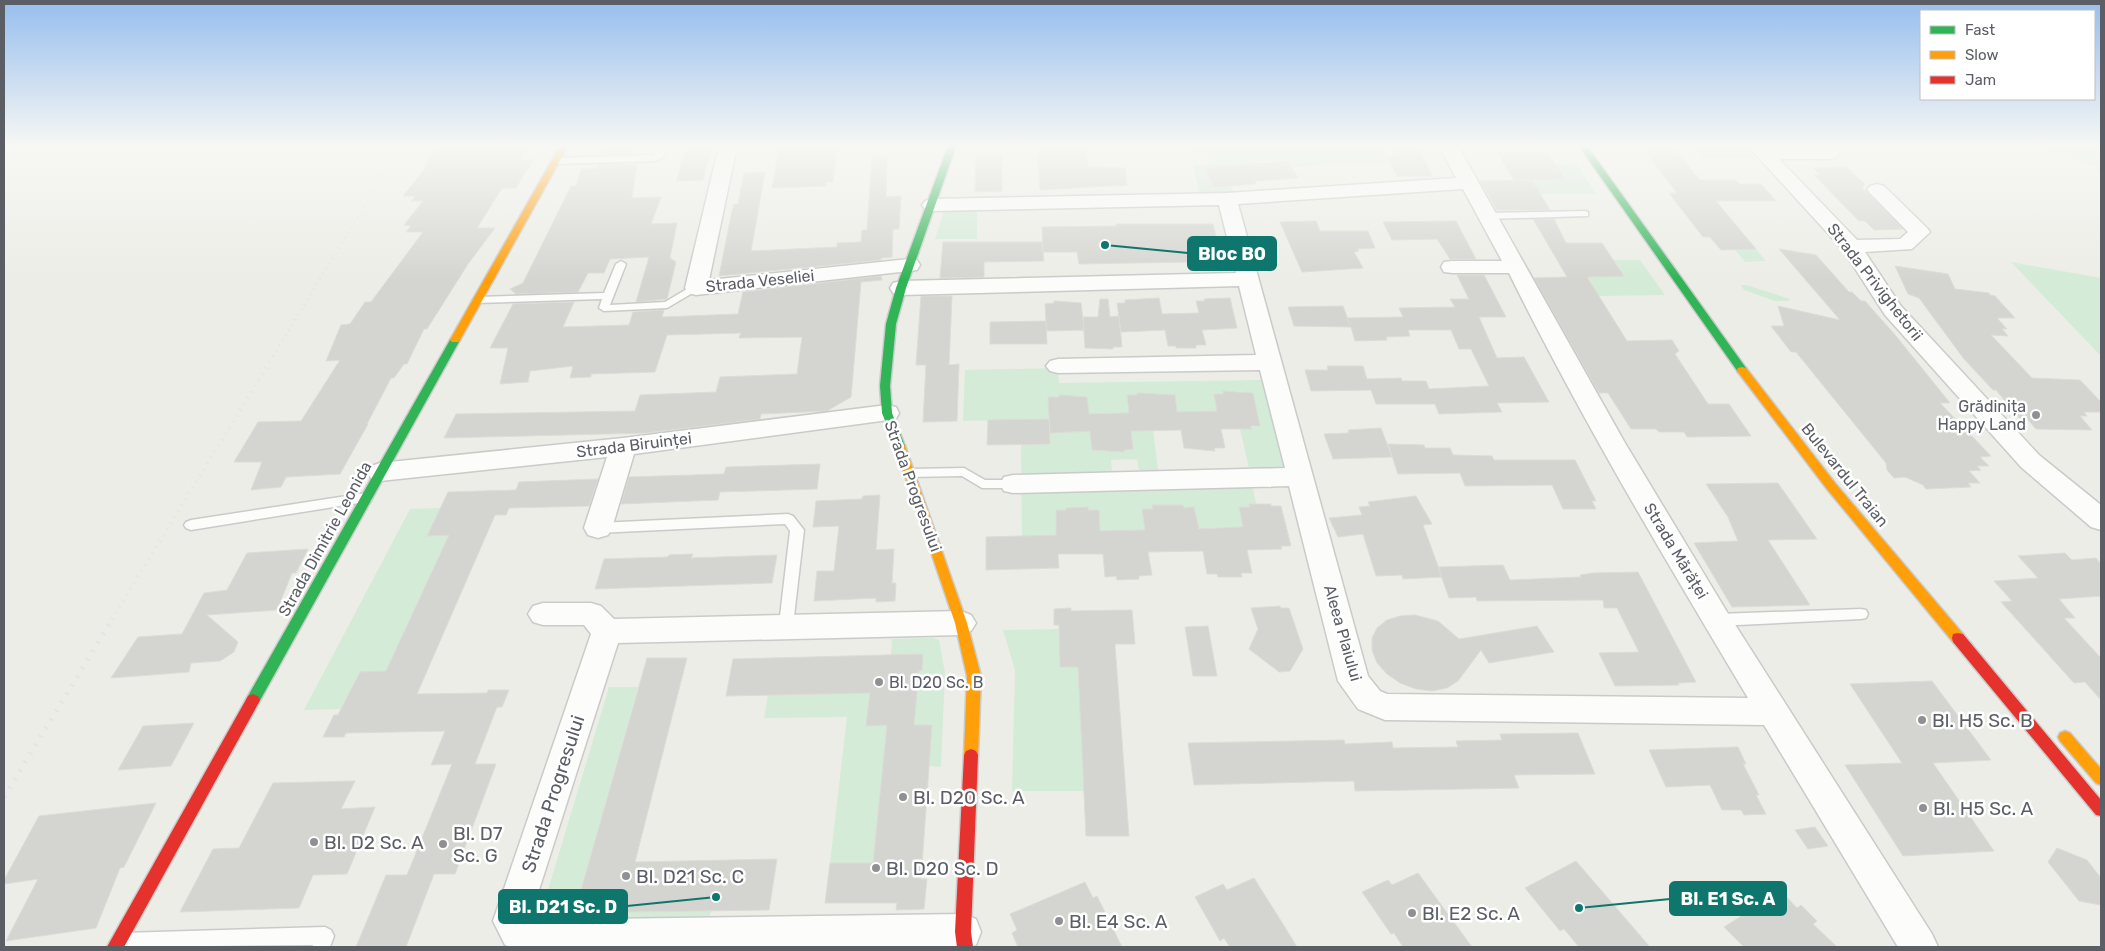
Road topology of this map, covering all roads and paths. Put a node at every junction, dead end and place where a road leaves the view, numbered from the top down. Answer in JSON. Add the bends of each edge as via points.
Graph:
{"nodes":[{"id":1,"x":540,"y":190,"type":"edge"},
{"id":2,"x":718,"y":190,"type":"edge"},
{"id":3,"x":937,"y":190,"type":"edge"},
{"id":4,"x":1357,"y":190,"type":"edge"},
{"id":5,"x":1473,"y":190,"type":"edge"},
{"id":6,"x":1613,"y":190,"type":"edge"},
{"id":7,"x":1798,"y":190,"type":"edge"},
{"id":8,"x":1877,"y":190,"type":"dead end"},
{"id":9,"x":1227,"y":199,"type":"junction"},
{"id":10,"x":932,"y":205,"type":"junction"},
{"id":11,"x":1585,"y":214,"type":"dead end"},
{"id":12,"x":1486,"y":216,"type":"junction"},
{"id":13,"x":1851,"y":246,"type":"junction"},
{"id":14,"x":621,"y":264,"type":"dead end"},
{"id":15,"x":909,"y":265,"type":"junction"},
{"id":16,"x":1452,"y":266,"type":"dead end"},
{"id":17,"x":1516,"y":267,"type":"junction"},
{"id":18,"x":1247,"y":279,"type":"junction"},
{"id":19,"x":696,"y":288,"type":"junction"},
{"id":20,"x":901,"y":288,"type":"junction"},
{"id":21,"x":608,"y":296,"type":"junction"},
{"id":22,"x":478,"y":300,"type":"junction"},
{"id":23,"x":1270,"y":362,"type":"junction"},
{"id":24,"x":1058,"y":366,"type":"dead end"},
{"id":25,"x":887,"y":413,"type":"junction"},
{"id":26,"x":623,"y":447,"type":"junction"},
{"id":27,"x":380,"y":472,"type":"junction"},
{"id":28,"x":910,"y":473,"type":"junction"},
{"id":29,"x":1301,"y":477,"type":"junction"},
{"id":30,"x":1013,"y":484,"type":"joint"},
{"id":31,"x":366,"y":498,"type":"junction"},
{"id":32,"x":2101,"y":520,"type":"edge"},
{"id":33,"x":191,"y":525,"type":"dead end"},
{"id":34,"x":598,"y":528,"type":"joint"},
{"id":35,"x":543,"y":614,"type":"dead end"},
{"id":36,"x":1861,"y":614,"type":"dead end"},
{"id":37,"x":1717,"y":620,"type":"junction"},
{"id":38,"x":961,"y":623,"type":"junction"},
{"id":39,"x":786,"y":626,"type":"junction"},
{"id":40,"x":607,"y":631,"type":"junction"},
{"id":41,"x":1774,"y":712,"type":"junction"},
{"id":42,"x":2058,"y":730,"type":"dead end"},
{"id":43,"x":2101,"y":779,"type":"edge"},
{"id":44,"x":2101,"y":810,"type":"edge"},
{"id":45,"x":964,"y":940,"type":"edge"},
{"id":46,"x":116,"y":945,"type":"edge"},
{"id":47,"x":320,"y":947,"type":"edge"},
{"id":48,"x":1919,"y":947,"type":"edge"}],
"edges":[{"from":1,"to":22,"type":"main road","name":"Strada Dimitrie Leonida"},
{"from":2,"to":19,"type":"street","name":"Strada Veseliei"},
{"from":3,"to":10,"type":"main road","name":"Strada Progresului"},
{"from":4,"to":9,"type":"street"},
{"from":5,"to":12,"type":"street","name":"Strada Mărăței"},
{"from":6,"to":44,"type":"main road","name":"Bulevardul Traian","via":[[1719,340],[1831,486]]},
{"from":7,"to":13,"type":"street","name":"Strada Privighetorii"},
{"from":8,"to":13,"type":"street","via":[[1920,232],[1905,246]]},
{"from":9,"to":10,"type":"street"},
{"from":9,"to":18,"type":"street","name":"Aleea Plaiului"},
{"from":10,"to":15,"type":"main road","name":"Strada Progresului"},
{"from":11,"to":12,"type":"lane"},
{"from":12,"to":17,"type":"street","name":"Strada Mărăței"},
{"from":13,"to":32,"type":"street","name":"Strada Privighetorii","via":[[1892,310],[2030,461]]},
{"from":14,"to":21,"type":"lane"},
{"from":15,"to":19,"type":"street","name":"Strada Veseliei"},
{"from":15,"to":20,"type":"main road","name":"Strada Progresului"},
{"from":16,"to":17,"type":"street"},
{"from":17,"to":37,"type":"street","name":"Strada Mărăței","via":[[1554,341]]},
{"from":18,"to":20,"type":"street"},
{"from":18,"to":23,"type":"street","name":"Aleea Plaiului"},
{"from":19,"to":21,"type":"lane","via":[[667,306],[604,308]]},
{"from":20,"to":25,"type":"main road","name":"Strada Progresului","via":[[891,324],[885,386]]},
{"from":21,"to":22,"type":"lane"},
{"from":22,"to":27,"type":"main road","name":"Strada Dimitrie Leonida"},
{"from":23,"to":24,"type":"street"},
{"from":23,"to":29,"type":"street","name":"Aleea Plaiului"},
{"from":25,"to":26,"type":"street","name":"Strada Biruinței"},
{"from":25,"to":28,"type":"main road","name":"Strada Progresului"},
{"from":26,"to":27,"type":"street","name":"Strada Biruinței"},
{"from":26,"to":34,"type":"street"},
{"from":27,"to":31,"type":"main road","name":"Strada Dimitrie Leonida"},
{"from":28,"to":30,"type":"lane","via":[[964,472],[982,484]]},
{"from":28,"to":38,"type":"main road","name":"Strada Progresului"},
{"from":29,"to":30,"type":"street"},
{"from":29,"to":41,"type":"street","name":"Aleea Plaiului","via":[[1354,681],[1369,700],[1385,707]]},
{"from":31,"to":33,"type":"lane"},
{"from":31,"to":46,"type":"main road","name":"Strada Dimitrie Leonida"},
{"from":34,"to":39,"type":"lane","via":[[788,519],[797,530]]},
{"from":35,"to":40,"type":"street","via":[[591,614]]},
{"from":36,"to":37,"type":"lane"},
{"from":37,"to":41,"type":"street","name":"Strada Mărăței"},
{"from":38,"to":39,"type":"street"},
{"from":38,"to":45,"type":"main road","name":"Strada Progresului","via":[[974,676]]},
{"from":39,"to":40,"type":"street"},
{"from":40,"to":45,"type":"street","name":"Strada Progresului","via":[[511,921],[518,932],[533,938]]},
{"from":41,"to":48,"type":"street","name":"Strada Mărăței"},
{"from":42,"to":43,"type":"main road"},
{"from":46,"to":47,"type":"lane","via":[[325,936]]}]}
